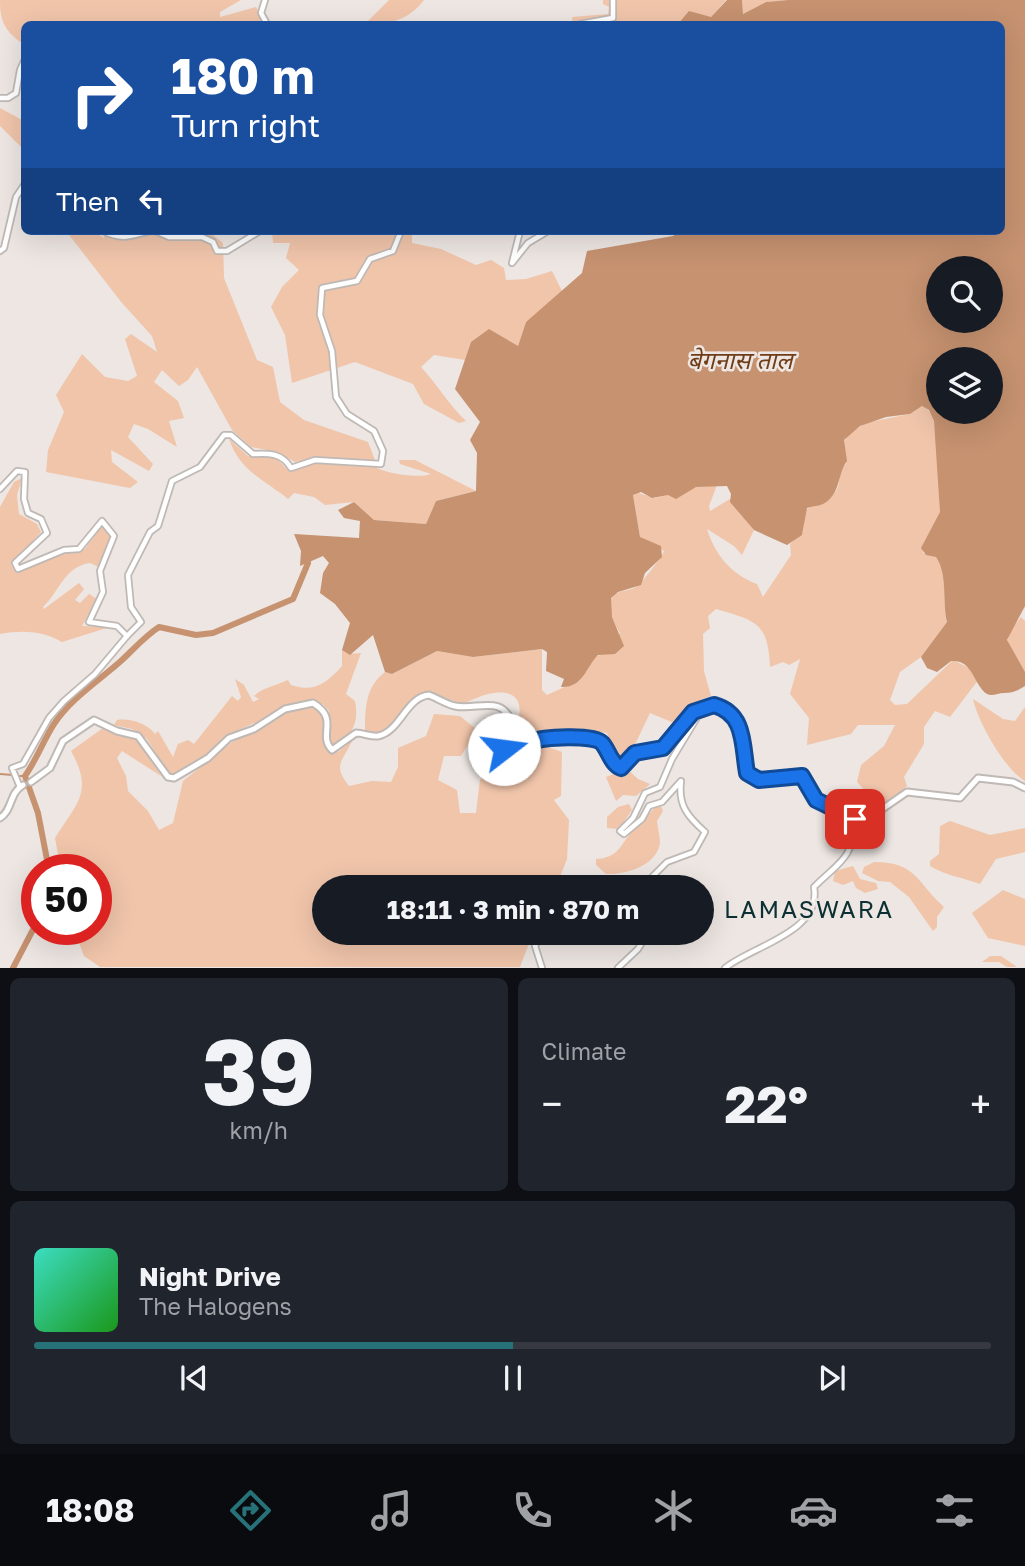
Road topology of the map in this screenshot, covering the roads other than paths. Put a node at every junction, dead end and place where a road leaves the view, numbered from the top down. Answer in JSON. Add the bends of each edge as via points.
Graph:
{"nodes":[{"id":1,"x":265,"y":0,"type":"edge"},
{"id":2,"x":613,"y":0,"type":"edge"},
{"id":3,"x":265,"y":21,"type":"edge"},
{"id":4,"x":596,"y":21,"type":"edge"},
{"id":5,"x":21,"y":66,"type":"edge"},
{"id":6,"x":0,"y":98,"type":"edge"},
{"id":7,"x":21,"y":190,"type":"edge"},
{"id":8,"x":112,"y":235,"type":"edge"},
{"id":9,"x":142,"y":235,"type":"edge"},
{"id":10,"x":166,"y":235,"type":"edge"},
{"id":11,"x":253,"y":235,"type":"edge"},
{"id":12,"x":399,"y":235,"type":"edge"},
{"id":13,"x":519,"y":235,"type":"edge"},
{"id":14,"x":542,"y":235,"type":"edge"},
{"id":15,"x":0,"y":251,"type":"edge"},
{"id":16,"x":0,"y":489,"type":"edge"},
{"id":17,"x":127,"y":636,"type":"junction"},
{"id":18,"x":720,"y":706,"type":"junction"},
{"id":19,"x":30,"y":782,"type":"joint"},
{"id":20,"x":21,"y":786,"type":"junction"},
{"id":21,"x":1025,"y":788,"type":"edge"},
{"id":22,"x":0,"y":818,"type":"edge"},
{"id":23,"x":855,"y":819,"type":"junction"},
{"id":24,"x":656,"y":875,"type":"edge"},
{"id":25,"x":536,"y":945,"type":"edge"},
{"id":26,"x":640,"y":945,"type":"edge"},
{"id":27,"x":542,"y":968,"type":"edge"},
{"id":28,"x":618,"y":968,"type":"edge"},
{"id":29,"x":725,"y":968,"type":"edge"}],
"edges":[{"from":1,"to":3,"type":"street","via":[[261,13]]},
{"from":2,"to":4,"type":"street","via":[[613,18]]},
{"from":5,"to":6,"type":"street","via":[[16,93]]},
{"from":7,"to":15,"type":"street"},
{"from":8,"to":9,"type":"street","via":[[132,239]]},
{"from":10,"to":11,"type":"street","via":[[202,237],[213,242],[217,251],[227,251]]},
{"from":12,"to":17,"type":"street","via":[[393,251],[370,259],[358,281],[322,288],[320,315],[332,351],[336,397],[347,414],[374,431],[383,451],[381,464],[315,460],[292,468],[272,453],[253,454],[231,435],[224,435],[200,467],[172,481],[158,526],[150,532],[128,575],[131,607],[141,622]]},
{"from":13,"to":14,"type":"street","via":[[512,263],[519,250]]},
{"from":16,"to":17,"type":"street","via":[[17,471],[25,472],[28,513],[41,519],[47,533],[15,564],[18,569],[64,550],[79,549],[103,521],[108,525],[114,536],[100,571],[103,592],[89,622],[117,626]]},
{"from":17,"to":20,"type":"street","via":[[49,719],[23,764],[12,768]]},
{"from":18,"to":19,"type":"main road","via":[[707,705],[693,712],[663,748],[635,753],[621,768],[594,738],[543,739],[507,753],[503,745],[512,724],[501,708],[491,704],[454,706],[429,695],[419,698],[385,733],[376,737],[356,733],[332,750],[327,742],[329,721],[313,703],[285,709],[254,729],[229,738],[208,758],[174,778],[168,777],[138,736],[94,720],[63,741],[50,768]]},
{"from":18,"to":23,"type":"main road","via":[[741,726],[747,773],[759,780],[802,776],[816,800]]},
{"from":18,"to":24,"type":"street","via":[[698,716],[660,787],[645,793],[633,818],[620,831],[624,834],[681,781],[684,814],[705,832],[694,852],[667,862]]},
{"from":19,"to":20,"type":"street"},
{"from":20,"to":22,"type":"main road"},
{"from":21,"to":23,"type":"main road","via":[[978,778],[960,798],[907,792],[878,812]]},
{"from":23,"to":29,"type":"street","via":[[850,849],[842,864],[814,887],[816,898],[809,915],[777,941],[744,953]]},
{"from":25,"to":27,"type":"street"},
{"from":26,"to":28,"type":"street"}]}
